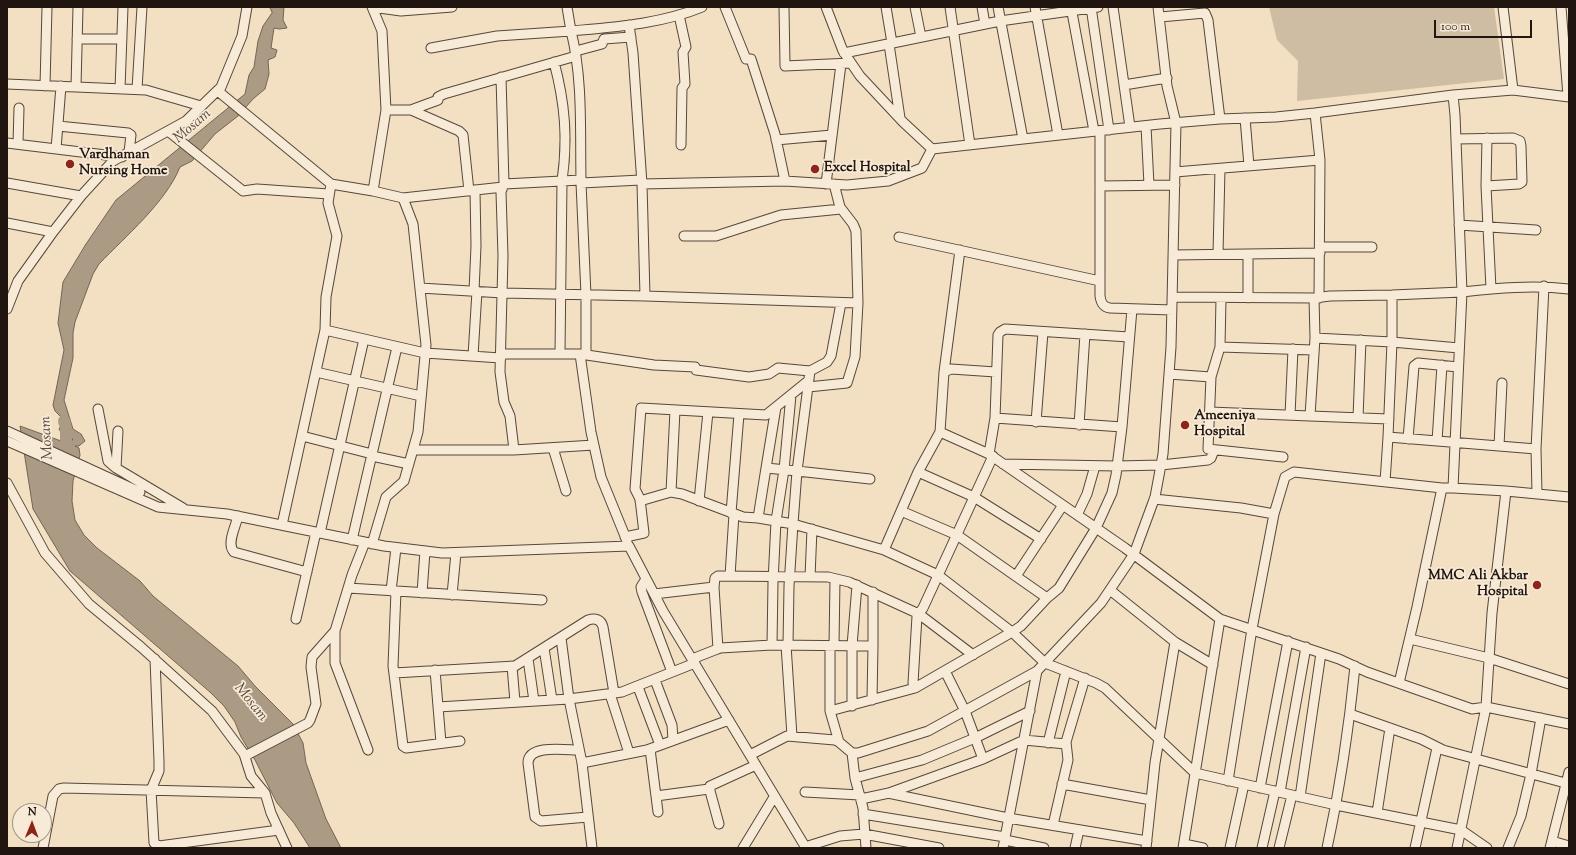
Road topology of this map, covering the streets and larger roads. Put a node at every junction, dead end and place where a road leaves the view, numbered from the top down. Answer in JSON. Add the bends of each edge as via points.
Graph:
{"nodes":[{"id":1,"x":47,"y":7,"type":"edge"},
{"id":2,"x":78,"y":7,"type":"edge"},
{"id":3,"x":123,"y":7,"type":"edge"},
{"id":4,"x":142,"y":7,"type":"edge"},
{"id":5,"x":372,"y":7,"type":"edge"},
{"id":6,"x":452,"y":7,"type":"edge"},
{"id":7,"x":567,"y":7,"type":"edge"},
{"id":8,"x":702,"y":7,"type":"edge"},
{"id":9,"x":725,"y":7,"type":"edge"},
{"id":10,"x":784,"y":7,"type":"edge"},
{"id":11,"x":826,"y":7,"type":"edge"},
{"id":12,"x":886,"y":7,"type":"edge"},
{"id":13,"x":915,"y":7,"type":"edge"},
{"id":14,"x":950,"y":7,"type":"edge"},
{"id":15,"x":982,"y":7,"type":"edge"},
{"id":16,"x":998,"y":7,"type":"edge"},
{"id":17,"x":1093,"y":7,"type":"edge"},
{"id":18,"x":1113,"y":7,"type":"edge"},
{"id":19,"x":1158,"y":7,"type":"edge"},
{"id":20,"x":1503,"y":7,"type":"edge"},
{"id":21,"x":1561,"y":7,"type":"edge"},
{"id":22,"x":245,"y":8,"type":"edge"},
{"id":23,"x":1071,"y":8,"type":"edge"},
{"id":24,"x":1036,"y":11,"type":"edge"},
{"id":25,"x":679,"y":15,"type":"junction"},
{"id":26,"x":1160,"y":17,"type":"junction"},
{"id":27,"x":1000,"y":21,"type":"junction"},
{"id":28,"x":985,"y":24,"type":"junction"},
{"id":29,"x":629,"y":25,"type":"junction"},
{"id":30,"x":571,"y":31,"type":"junction"},
{"id":31,"x":954,"y":31,"type":"junction"},
{"id":32,"x":631,"y":37,"type":"junction"},
{"id":33,"x":920,"y":37,"type":"junction"},
{"id":34,"x":77,"y":39,"type":"junction"},
{"id":35,"x":122,"y":39,"type":"junction"},
{"id":36,"x":891,"y":43,"type":"junction"},
{"id":37,"x":431,"y":48,"type":"dead end"},
{"id":38,"x":844,"y":53,"type":"junction"},
{"id":39,"x":576,"y":54,"type":"junction"},
{"id":40,"x":554,"y":62,"type":"junction"},
{"id":41,"x":851,"y":63,"type":"junction"},
{"id":42,"x":841,"y":64,"type":"junction"},
{"id":43,"x":502,"y":77,"type":"junction"},
{"id":44,"x":1167,"y":78,"type":"junction"},
{"id":45,"x":7,"y":84,"type":"edge"},
{"id":46,"x":1124,"y":85,"type":"junction"},
{"id":47,"x":45,"y":86,"type":"junction"},
{"id":48,"x":61,"y":86,"type":"junction"},
{"id":49,"x":76,"y":87,"type":"junction"},
{"id":50,"x":120,"y":89,"type":"junction"},
{"id":51,"x":137,"y":89,"type":"junction"},
{"id":52,"x":219,"y":90,"type":"junction"},
{"id":53,"x":1512,"y":90,"type":"junction"},
{"id":54,"x":1453,"y":95,"type":"junction"},
{"id":55,"x":1568,"y":96,"type":"edge"},
{"id":56,"x":201,"y":106,"type":"junction"},
{"id":57,"x":20,"y":108,"type":"dead end"},
{"id":58,"x":386,"y":110,"type":"junction"},
{"id":59,"x":411,"y":110,"type":"junction"},
{"id":60,"x":1315,"y":114,"type":"junction"},
{"id":61,"x":900,"y":118,"type":"junction"},
{"id":62,"x":1245,"y":118,"type":"junction"},
{"id":63,"x":1220,"y":119,"type":"junction"},
{"id":64,"x":1176,"y":123,"type":"junction"},
{"id":65,"x":58,"y":126,"type":"junction"},
{"id":66,"x":1146,"y":126,"type":"junction"},
{"id":67,"x":1130,"y":127,"type":"junction"},
{"id":68,"x":168,"y":131,"type":"junction"},
{"id":69,"x":1101,"y":131,"type":"junction"},
{"id":70,"x":832,"y":135,"type":"junction"},
{"id":71,"x":1058,"y":135,"type":"junction"},
{"id":72,"x":1487,"y":138,"type":"junction"},
{"id":73,"x":1023,"y":139,"type":"junction"},
{"id":74,"x":1456,"y":139,"type":"junction"},
{"id":75,"x":776,"y":140,"type":"junction"},
{"id":76,"x":7,"y":143,"type":"edge"},
{"id":77,"x":18,"y":144,"type":"junction"},
{"id":78,"x":681,"y":145,"type":"dead end"},
{"id":79,"x":970,"y":145,"type":"junction"},
{"id":80,"x":56,"y":149,"type":"junction"},
{"id":81,"x":932,"y":149,"type":"junction"},
{"id":82,"x":126,"y":155,"type":"junction"},
{"id":83,"x":1320,"y":160,"type":"junction"},
{"id":84,"x":1249,"y":166,"type":"junction"},
{"id":85,"x":1220,"y":169,"type":"junction"},
{"id":86,"x":1175,"y":172,"type":"junction"},
{"id":87,"x":562,"y":181,"type":"junction"},
{"id":88,"x":785,"y":181,"type":"junction"},
{"id":89,"x":581,"y":182,"type":"junction"},
{"id":90,"x":642,"y":182,"type":"junction"},
{"id":91,"x":7,"y":183,"type":"edge"},
{"id":92,"x":331,"y":184,"type":"junction"},
{"id":93,"x":830,"y":184,"type":"junction"},
{"id":94,"x":1175,"y":184,"type":"junction"},
{"id":95,"x":503,"y":185,"type":"junction"},
{"id":96,"x":1149,"y":185,"type":"junction"},
{"id":97,"x":1100,"y":186,"type":"junction"},
{"id":98,"x":1486,"y":186,"type":"junction"},
{"id":99,"x":472,"y":190,"type":"junction"},
{"id":100,"x":373,"y":191,"type":"junction"},
{"id":101,"x":329,"y":194,"type":"junction"},
{"id":102,"x":81,"y":196,"type":"junction"},
{"id":103,"x":402,"y":198,"type":"junction"},
{"id":104,"x":842,"y":209,"type":"junction"},
{"id":105,"x":7,"y":223,"type":"edge"},
{"id":106,"x":1459,"y":225,"type":"junction"},
{"id":107,"x":1488,"y":227,"type":"junction"},
{"id":108,"x":1536,"y":230,"type":"dead end"},
{"id":109,"x":52,"y":232,"type":"junction"},
{"id":110,"x":684,"y":236,"type":"dead end"},
{"id":111,"x":900,"y":237,"type":"dead end"},
{"id":112,"x":1372,"y":247,"type":"dead end"},
{"id":113,"x":960,"y":250,"type":"junction"},
{"id":114,"x":1320,"y":250,"type":"junction"},
{"id":115,"x":1173,"y":254,"type":"junction"},
{"id":116,"x":1218,"y":254,"type":"junction"},
{"id":117,"x":1248,"y":254,"type":"junction"},
{"id":118,"x":1100,"y":281,"type":"junction"},
{"id":119,"x":1544,"y":286,"type":"junction"},
{"id":120,"x":420,"y":288,"type":"junction"},
{"id":121,"x":1491,"y":289,"type":"junction"},
{"id":122,"x":1569,"y":289,"type":"edge"},
{"id":123,"x":475,"y":291,"type":"junction"},
{"id":124,"x":1462,"y":292,"type":"junction"},
{"id":125,"x":502,"y":293,"type":"junction"},
{"id":126,"x":561,"y":294,"type":"junction"},
{"id":127,"x":586,"y":295,"type":"junction"},
{"id":128,"x":1392,"y":295,"type":"junction"},
{"id":129,"x":644,"y":296,"type":"junction"},
{"id":130,"x":1172,"y":297,"type":"junction"},
{"id":131,"x":1220,"y":298,"type":"junction"},
{"id":132,"x":1248,"y":298,"type":"junction"},
{"id":133,"x":1317,"y":298,"type":"junction"},
{"id":134,"x":841,"y":303,"type":"junction"},
{"id":135,"x":858,"y":303,"type":"junction"},
{"id":136,"x":7,"y":309,"type":"edge"},
{"id":137,"x":1132,"y":309,"type":"junction"},
{"id":138,"x":1172,"y":310,"type":"junction"},
{"id":139,"x":325,"y":330,"type":"junction"},
{"id":140,"x":1043,"y":332,"type":"junction"},
{"id":141,"x":1085,"y":334,"type":"junction"},
{"id":142,"x":1129,"y":337,"type":"junction"},
{"id":143,"x":1315,"y":338,"type":"junction"},
{"id":144,"x":364,"y":339,"type":"junction"},
{"id":145,"x":1360,"y":340,"type":"junction"},
{"id":146,"x":1392,"y":342,"type":"junction"},
{"id":147,"x":397,"y":347,"type":"junction"},
{"id":148,"x":1220,"y":347,"type":"junction"},
{"id":149,"x":1459,"y":348,"type":"junction"},
{"id":150,"x":1293,"y":349,"type":"junction"},
{"id":151,"x":1314,"y":350,"type":"junction"},
{"id":152,"x":425,"y":353,"type":"junction"},
{"id":153,"x":560,"y":354,"type":"junction"},
{"id":154,"x":583,"y":354,"type":"junction"},
{"id":155,"x":473,"y":356,"type":"junction"},
{"id":156,"x":501,"y":356,"type":"junction"},
{"id":157,"x":1442,"y":365,"type":"junction"},
{"id":158,"x":1458,"y":367,"type":"junction"},
{"id":159,"x":810,"y":371,"type":"junction"},
{"id":160,"x":316,"y":372,"type":"junction"},
{"id":161,"x":944,"y":372,"type":"junction"},
{"id":162,"x":996,"y":372,"type":"junction"},
{"id":163,"x":1169,"y":374,"type":"junction"},
{"id":164,"x":1211,"y":377,"type":"junction"},
{"id":165,"x":355,"y":380,"type":"junction"},
{"id":166,"x":1502,"y":383,"type":"dead end"},
{"id":167,"x":808,"y":384,"type":"junction"},
{"id":168,"x":388,"y":387,"type":"junction"},
{"id":169,"x":791,"y":395,"type":"junction"},
{"id":170,"x":421,"y":396,"type":"junction"},
{"id":171,"x":776,"y":407,"type":"junction"},
{"id":172,"x":98,"y":409,"type":"dead end"},
{"id":173,"x":675,"y":410,"type":"junction"},
{"id":174,"x":708,"y":412,"type":"junction"},
{"id":175,"x":1210,"y":412,"type":"junction"},
{"id":176,"x":739,"y":414,"type":"junction"},
{"id":177,"x":1290,"y":415,"type":"junction"},
{"id":178,"x":1310,"y":416,"type":"junction"},
{"id":179,"x":995,"y":418,"type":"junction"},
{"id":180,"x":1358,"y":418,"type":"junction"},
{"id":181,"x":1389,"y":419,"type":"junction"},
{"id":182,"x":1036,"y":422,"type":"junction"},
{"id":183,"x":1079,"y":425,"type":"junction"},
{"id":184,"x":1122,"y":427,"type":"junction"},
{"id":185,"x":7,"y":431,"type":"edge"},
{"id":186,"x":118,"y":431,"type":"dead end"},
{"id":187,"x":940,"y":432,"type":"junction"},
{"id":188,"x":302,"y":436,"type":"junction"},
{"id":189,"x":1388,"y":437,"type":"junction"},
{"id":190,"x":1408,"y":438,"type":"junction"},
{"id":191,"x":7,"y":441,"type":"edge"},
{"id":192,"x":1437,"y":441,"type":"junction"},
{"id":193,"x":1455,"y":442,"type":"junction"},
{"id":194,"x":594,"y":445,"type":"junction"},
{"id":195,"x":340,"y":446,"type":"junction"},
{"id":196,"x":1499,"y":446,"type":"junction"},
{"id":197,"x":553,"y":448,"type":"junction"},
{"id":198,"x":1536,"y":449,"type":"junction"},
{"id":199,"x":413,"y":450,"type":"junction"},
{"id":200,"x":514,"y":450,"type":"junction"},
{"id":201,"x":1214,"y":450,"type":"junction"},
{"id":202,"x":372,"y":454,"type":"junction"},
{"id":203,"x":991,"y":455,"type":"junction"},
{"id":204,"x":1283,"y":457,"type":"dead end"},
{"id":205,"x":409,"y":464,"type":"junction"},
{"id":206,"x":1003,"y":464,"type":"junction"},
{"id":207,"x":1161,"y":465,"type":"junction"},
{"id":208,"x":1095,"y":466,"type":"junction"},
{"id":209,"x":1118,"y":466,"type":"junction"},
{"id":210,"x":116,"y":468,"type":"junction"},
{"id":211,"x":766,"y":468,"type":"junction"},
{"id":212,"x":784,"y":470,"type":"junction"},
{"id":213,"x":797,"y":472,"type":"junction"},
{"id":214,"x":918,"y":472,"type":"junction"},
{"id":215,"x":870,"y":479,"type":"dead end"},
{"id":216,"x":1385,"y":482,"type":"junction"},
{"id":217,"x":7,"y":484,"type":"edge"},
{"id":218,"x":1442,"y":488,"type":"junction"},
{"id":219,"x":1453,"y":488,"type":"junction"},
{"id":220,"x":566,"y":491,"type":"dead end"},
{"id":221,"x":1506,"y":491,"type":"junction"},
{"id":222,"x":671,"y":492,"type":"junction"},
{"id":223,"x":1537,"y":494,"type":"junction"},
{"id":224,"x":974,"y":496,"type":"junction"},
{"id":225,"x":1569,"y":497,"type":"edge"},
{"id":226,"x":1154,"y":499,"type":"junction"},
{"id":227,"x":640,"y":501,"type":"junction"},
{"id":228,"x":699,"y":501,"type":"junction"},
{"id":229,"x":1063,"y":505,"type":"junction"},
{"id":230,"x":174,"y":508,"type":"junction"},
{"id":231,"x":186,"y":510,"type":"junction"},
{"id":232,"x":901,"y":511,"type":"junction"},
{"id":233,"x":732,"y":513,"type":"junction"},
{"id":234,"x":1274,"y":514,"type":"junction"},
{"id":235,"x":1077,"y":515,"type":"junction"},
{"id":236,"x":238,"y":516,"type":"junction"},
{"id":237,"x":758,"y":518,"type":"junction"},
{"id":238,"x":776,"y":521,"type":"junction"},
{"id":239,"x":793,"y":524,"type":"junction"},
{"id":240,"x":282,"y":525,"type":"junction"},
{"id":241,"x":1096,"y":528,"type":"junction"},
{"id":242,"x":812,"y":529,"type":"junction"},
{"id":243,"x":318,"y":533,"type":"junction"},
{"id":244,"x":956,"y":534,"type":"junction"},
{"id":245,"x":625,"y":537,"type":"junction"},
{"id":246,"x":1040,"y":539,"type":"junction"},
{"id":247,"x":352,"y":540,"type":"junction"},
{"id":248,"x":368,"y":543,"type":"junction"},
{"id":249,"x":629,"y":546,"type":"junction"},
{"id":250,"x":396,"y":548,"type":"junction"},
{"id":251,"x":884,"y":550,"type":"junction"},
{"id":252,"x":425,"y":551,"type":"junction"},
{"id":253,"x":456,"y":553,"type":"junction"},
{"id":254,"x":1134,"y":554,"type":"junction"},
{"id":255,"x":307,"y":572,"type":"junction"},
{"id":256,"x":938,"y":575,"type":"junction"},
{"id":257,"x":730,"y":576,"type":"junction"},
{"id":258,"x":790,"y":576,"type":"junction"},
{"id":259,"x":1016,"y":576,"type":"junction"},
{"id":260,"x":773,"y":577,"type":"junction"},
{"id":261,"x":810,"y":577,"type":"junction"},
{"id":262,"x":646,"y":579,"type":"junction"},
{"id":263,"x":835,"y":579,"type":"junction"},
{"id":264,"x":857,"y":585,"type":"junction"},
{"id":265,"x":714,"y":587,"type":"junction"},
{"id":266,"x":348,"y":588,"type":"junction"},
{"id":267,"x":1110,"y":590,"type":"junction"},
{"id":268,"x":394,"y":591,"type":"junction"},
{"id":269,"x":873,"y":592,"type":"junction"},
{"id":270,"x":422,"y":593,"type":"junction"},
{"id":271,"x":654,"y":594,"type":"junction"},
{"id":272,"x":452,"y":595,"type":"junction"},
{"id":273,"x":1047,"y":598,"type":"junction"},
{"id":274,"x":542,"y":600,"type":"dead end"},
{"id":275,"x":919,"y":614,"type":"junction"},
{"id":276,"x":1220,"y":618,"type":"junction"},
{"id":277,"x":296,"y":619,"type":"dead end"},
{"id":278,"x":1252,"y":629,"type":"junction"},
{"id":279,"x":335,"y":631,"type":"junction"},
{"id":280,"x":1012,"y":632,"type":"junction"},
{"id":281,"x":561,"y":638,"type":"junction"},
{"id":282,"x":1410,"y":639,"type":"junction"},
{"id":283,"x":1288,"y":641,"type":"junction"},
{"id":284,"x":1175,"y":642,"type":"junction"},
{"id":285,"x":772,"y":645,"type":"junction"},
{"id":286,"x":787,"y":645,"type":"junction"},
{"id":287,"x":832,"y":646,"type":"junction"},
{"id":288,"x":852,"y":646,"type":"junction"},
{"id":289,"x":873,"y":646,"type":"junction"},
{"id":290,"x":544,"y":648,"type":"junction"},
{"id":291,"x":1306,"y":648,"type":"junction"},
{"id":292,"x":718,"y":649,"type":"junction"},
{"id":293,"x":1321,"y":653,"type":"junction"},
{"id":294,"x":973,"y":655,"type":"junction"},
{"id":295,"x":528,"y":658,"type":"junction"},
{"id":296,"x":1489,"y":658,"type":"junction"},
{"id":297,"x":155,"y":659,"type":"junction"},
{"id":298,"x":694,"y":661,"type":"junction"},
{"id":299,"x":1045,"y":663,"type":"junction"},
{"id":300,"x":1213,"y":665,"type":"junction"},
{"id":301,"x":512,"y":666,"type":"junction"},
{"id":302,"x":1355,"y":666,"type":"junction"},
{"id":303,"x":435,"y":670,"type":"junction"},
{"id":304,"x":945,"y":671,"type":"junction"},
{"id":305,"x":1037,"y":671,"type":"junction"},
{"id":306,"x":1066,"y":671,"type":"junction"},
{"id":307,"x":672,"y":672,"type":"junction"},
{"id":308,"x":394,"y":673,"type":"junction"},
{"id":309,"x":1085,"y":678,"type":"junction"},
{"id":310,"x":655,"y":680,"type":"junction"},
{"id":311,"x":1399,"y":683,"type":"junction"},
{"id":312,"x":1569,"y":684,"type":"edge"},
{"id":313,"x":638,"y":686,"type":"junction"},
{"id":314,"x":915,"y":688,"type":"junction"},
{"id":315,"x":612,"y":694,"type":"junction"},
{"id":316,"x":569,"y":699,"type":"junction"},
{"id":317,"x":552,"y":700,"type":"junction"},
{"id":318,"x":872,"y":700,"type":"junction"},
{"id":319,"x":534,"y":701,"type":"junction"},
{"id":320,"x":515,"y":702,"type":"junction"},
{"id":321,"x":852,"y":706,"type":"junction"},
{"id":322,"x":438,"y":707,"type":"junction"},
{"id":323,"x":1486,"y":707,"type":"junction"},
{"id":324,"x":830,"y":711,"type":"junction"},
{"id":325,"x":965,"y":711,"type":"junction"},
{"id":326,"x":1030,"y":711,"type":"junction"},
{"id":327,"x":1569,"y":713,"type":"edge"},
{"id":328,"x":1350,"y":714,"type":"junction"},
{"id":329,"x":1540,"y":718,"type":"junction"},
{"id":330,"x":729,"y":720,"type":"junction"},
{"id":331,"x":1568,"y":723,"type":"edge"},
{"id":332,"x":1390,"y":728,"type":"junction"},
{"id":333,"x":792,"y":736,"type":"junction"},
{"id":334,"x":975,"y":738,"type":"junction"},
{"id":335,"x":1158,"y":739,"type":"junction"},
{"id":336,"x":674,"y":740,"type":"junction"},
{"id":337,"x":1024,"y":740,"type":"junction"},
{"id":338,"x":460,"y":741,"type":"dead end"},
{"id":339,"x":839,"y":742,"type":"junction"},
{"id":340,"x":1048,"y":742,"type":"junction"},
{"id":341,"x":441,"y":743,"type":"junction"},
{"id":342,"x":1066,"y":744,"type":"junction"},
{"id":343,"x":660,"y":745,"type":"junction"},
{"id":344,"x":1437,"y":748,"type":"junction"},
{"id":345,"x":650,"y":749,"type":"junction"},
{"id":346,"x":368,"y":750,"type":"dead end"},
{"id":347,"x":579,"y":750,"type":"junction"},
{"id":348,"x":629,"y":753,"type":"junction"},
{"id":349,"x":852,"y":753,"type":"junction"},
{"id":350,"x":247,"y":755,"type":"junction"},
{"id":351,"x":750,"y":755,"type":"junction"},
{"id":352,"x":983,"y":759,"type":"junction"},
{"id":353,"x":1475,"y":759,"type":"junction"},
{"id":354,"x":582,"y":763,"type":"junction"},
{"id":355,"x":756,"y":765,"type":"junction"},
{"id":356,"x":1569,"y":772,"type":"edge"},
{"id":357,"x":1195,"y":773,"type":"junction"},
{"id":358,"x":1532,"y":774,"type":"junction"},
{"id":359,"x":855,"y":778,"type":"junction"},
{"id":360,"x":1228,"y":780,"type":"junction"},
{"id":361,"x":1062,"y":784,"type":"junction"},
{"id":362,"x":1244,"y":784,"type":"junction"},
{"id":363,"x":1568,"y":784,"type":"edge"},
{"id":364,"x":1260,"y":788,"type":"junction"},
{"id":365,"x":709,"y":789,"type":"junction"},
{"id":366,"x":152,"y":790,"type":"junction"},
{"id":367,"x":805,"y":792,"type":"dead end"},
{"id":368,"x":1277,"y":792,"type":"junction"},
{"id":369,"x":264,"y":793,"type":"junction"},
{"id":370,"x":888,"y":794,"type":"junction"},
{"id":371,"x":656,"y":796,"type":"junction"},
{"id":372,"x":1296,"y":796,"type":"junction"},
{"id":373,"x":774,"y":797,"type":"junction"},
{"id":374,"x":860,"y":797,"type":"junction"},
{"id":375,"x":1151,"y":800,"type":"junction"},
{"id":376,"x":1336,"y":805,"type":"junction"},
{"id":377,"x":658,"y":812,"type":"dead end"},
{"id":378,"x":1377,"y":812,"type":"junction"},
{"id":379,"x":863,"y":814,"type":"junction"},
{"id":380,"x":588,"y":817,"type":"junction"},
{"id":381,"x":1008,"y":818,"type":"junction"},
{"id":382,"x":1421,"y":821,"type":"junction"},
{"id":383,"x":719,"y":824,"type":"dead end"},
{"id":384,"x":1053,"y":825,"type":"junction"},
{"id":385,"x":279,"y":830,"type":"junction"},
{"id":386,"x":1078,"y":830,"type":"junction"},
{"id":387,"x":1461,"y":830,"type":"junction"},
{"id":388,"x":864,"y":834,"type":"junction"},
{"id":389,"x":1004,"y":842,"type":"edge"},
{"id":390,"x":1147,"y":844,"type":"edge"},
{"id":391,"x":1551,"y":845,"type":"edge"},
{"id":392,"x":919,"y":846,"type":"edge"},
{"id":393,"x":1183,"y":846,"type":"edge"},
{"id":394,"x":1569,"y":846,"type":"edge"},
{"id":395,"x":806,"y":847,"type":"edge"},
{"id":396,"x":43,"y":848,"type":"edge"},
{"id":397,"x":287,"y":848,"type":"edge"},
{"id":398,"x":592,"y":848,"type":"edge"},
{"id":399,"x":743,"y":848,"type":"edge"},
{"id":400,"x":866,"y":848,"type":"edge"},
{"id":401,"x":939,"y":848,"type":"edge"},
{"id":402,"x":1044,"y":848,"type":"edge"},
{"id":403,"x":1075,"y":848,"type":"edge"},
{"id":404,"x":1203,"y":848,"type":"edge"},
{"id":405,"x":1230,"y":848,"type":"edge"},
{"id":406,"x":1262,"y":848,"type":"edge"},
{"id":407,"x":1278,"y":848,"type":"edge"},
{"id":408,"x":1328,"y":848,"type":"edge"},
{"id":409,"x":1415,"y":848,"type":"edge"},
{"id":410,"x":1457,"y":848,"type":"edge"},
{"id":411,"x":1487,"y":848,"type":"edge"},
{"id":412,"x":1508,"y":848,"type":"edge"}],
"edges":[{"from":1,"to":47,"type":"street"},
{"from":2,"to":34,"type":"street"},
{"from":3,"to":35,"type":"street"},
{"from":4,"to":51,"type":"street"},
{"from":5,"to":6,"type":"street","via":[[401,11]]},
{"from":5,"to":58,"type":"street","via":[[382,31]]},
{"from":7,"to":30,"type":"street"},
{"from":8,"to":25,"type":"street"},
{"from":9,"to":75,"type":"street","via":[[746,59],[751,59]]},
{"from":10,"to":42,"type":"street","via":[[785,66]]},
{"from":11,"to":38,"type":"street"},
{"from":12,"to":36,"type":"street"},
{"from":13,"to":33,"type":"street"},
{"from":14,"to":31,"type":"street"},
{"from":15,"to":28,"type":"street"},
{"from":16,"to":27,"type":"street"},
{"from":17,"to":23,"type":"street"},
{"from":17,"to":69,"type":"street"},
{"from":18,"to":46,"type":"street"},
{"from":19,"to":26,"type":"street"},
{"from":20,"to":53,"type":"street"},
{"from":21,"to":55,"type":"street"},
{"from":22,"to":52,"type":"street","via":[[242,36]]},
{"from":23,"to":24,"type":"street"},
{"from":23,"to":69,"type":"street"},
{"from":24,"to":27,"type":"street"},
{"from":24,"to":71,"type":"street"},
{"from":25,"to":29,"type":"street"},
{"from":25,"to":78,"type":"street","via":[[686,47],[683,52]]},
{"from":26,"to":44,"type":"street"},
{"from":26,"to":63,"type":"street","via":[[1205,13]]},
{"from":27,"to":28,"type":"street"},
{"from":27,"to":73,"type":"street"},
{"from":28,"to":31,"type":"street"},
{"from":29,"to":30,"type":"street"},
{"from":29,"to":32,"type":"street"},
{"from":30,"to":37,"type":"street","via":[[497,36]]},
{"from":30,"to":39,"type":"street"},
{"from":31,"to":33,"type":"street"},
{"from":31,"to":79,"type":"street"},
{"from":32,"to":39,"type":"street","via":[[604,39],[602,44]]},
{"from":32,"to":90,"type":"street"},
{"from":33,"to":36,"type":"street"},
{"from":34,"to":35,"type":"street"},
{"from":34,"to":49,"type":"street"},
{"from":35,"to":50,"type":"street"},
{"from":36,"to":38,"type":"street"},
{"from":36,"to":61,"type":"street"},
{"from":38,"to":41,"type":"street"},
{"from":39,"to":40,"type":"street"},
{"from":39,"to":89,"type":"street","via":[[580,101]]},
{"from":40,"to":43,"type":"street"},
{"from":40,"to":87,"type":"street","via":[[562,91],[565,163]]},
{"from":41,"to":42,"type":"street"},
{"from":41,"to":61,"type":"street"},
{"from":42,"to":70,"type":"street"},
{"from":43,"to":59,"type":"street","via":[[444,94],[438,97],[438,100]]},
{"from":43,"to":95,"type":"street"},
{"from":44,"to":46,"type":"street"},
{"from":44,"to":64,"type":"street"},
{"from":45,"to":47,"type":"street"},
{"from":46,"to":67,"type":"street"},
{"from":47,"to":48,"type":"street"},
{"from":48,"to":49,"type":"street"},
{"from":48,"to":65,"type":"street"},
{"from":49,"to":50,"type":"street"},
{"from":50,"to":51,"type":"street"},
{"from":51,"to":56,"type":"street","via":[[153,91]]},
{"from":52,"to":56,"type":"street"},
{"from":52,"to":92,"type":"street"},
{"from":53,"to":54,"type":"street"},
{"from":53,"to":55,"type":"street"},
{"from":54,"to":60,"type":"street"},
{"from":54,"to":74,"type":"street"},
{"from":56,"to":68,"type":"street","via":[[186,121]]},
{"from":57,"to":77,"type":"street"},
{"from":58,"to":59,"type":"street"},
{"from":58,"to":100,"type":"street"},
{"from":59,"to":99,"type":"street","via":[[463,135]]},
{"from":60,"to":62,"type":"street"},
{"from":60,"to":83,"type":"street"},
{"from":61,"to":81,"type":"street"},
{"from":62,"to":63,"type":"street"},
{"from":62,"to":84,"type":"street"},
{"from":63,"to":64,"type":"street"},
{"from":64,"to":66,"type":"street"},
{"from":64,"to":86,"type":"street"},
{"from":65,"to":80,"type":"street"},
{"from":65,"to":82,"type":"street","via":[[128,133],[131,138]]},
{"from":66,"to":67,"type":"street"},
{"from":66,"to":96,"type":"street"},
{"from":67,"to":69,"type":"street"},
{"from":68,"to":82,"type":"street"},
{"from":68,"to":101,"type":"street","via":[[242,191],[257,189]]},
{"from":69,"to":71,"type":"street"},
{"from":69,"to":97,"type":"street"},
{"from":70,"to":75,"type":"street"},
{"from":70,"to":93,"type":"street"},
{"from":71,"to":73,"type":"street"},
{"from":72,"to":74,"type":"street"},
{"from":72,"to":98,"type":"street"},
{"from":72,"to":98,"type":"street","via":[[1513,138],[1520,141],[1522,182]]},
{"from":73,"to":79,"type":"street"},
{"from":74,"to":106,"type":"street"},
{"from":75,"to":88,"type":"street"},
{"from":76,"to":77,"type":"street"},
{"from":77,"to":80,"type":"street"},
{"from":79,"to":81,"type":"street"},
{"from":80,"to":82,"type":"street"},
{"from":81,"to":93,"type":"street","via":[[922,168],[888,181]]},
{"from":82,"to":102,"type":"street","via":[[114,161]]},
{"from":83,"to":84,"type":"street"},
{"from":83,"to":114,"type":"street"},
{"from":84,"to":85,"type":"street"},
{"from":85,"to":86,"type":"street"},
{"from":85,"to":116,"type":"street"},
{"from":86,"to":94,"type":"street"},
{"from":87,"to":89,"type":"street"},
{"from":87,"to":95,"type":"street"},
{"from":87,"to":126,"type":"street"},
{"from":88,"to":90,"type":"street"},
{"from":88,"to":93,"type":"street"},
{"from":89,"to":90,"type":"street"},
{"from":89,"to":127,"type":"street"},
{"from":90,"to":129,"type":"street"},
{"from":91,"to":102,"type":"street"},
{"from":92,"to":100,"type":"street"},
{"from":92,"to":101,"type":"street"},
{"from":93,"to":104,"type":"street"},
{"from":94,"to":96,"type":"street"},
{"from":94,"to":115,"type":"street"},
{"from":95,"to":99,"type":"street"},
{"from":95,"to":125,"type":"street"},
{"from":96,"to":97,"type":"street"},
{"from":97,"to":118,"type":"street"},
{"from":98,"to":107,"type":"street"},
{"from":99,"to":103,"type":"street"},
{"from":99,"to":123,"type":"street","via":[[476,250]]},
{"from":100,"to":103,"type":"street"},
{"from":101,"to":139,"type":"street","via":[[328,204],[337,236],[326,298]]},
{"from":102,"to":109,"type":"street"},
{"from":103,"to":120,"type":"street","via":[[413,224]]},
{"from":104,"to":110,"type":"street","via":[[781,215],[716,236]]},
{"from":104,"to":135,"type":"street","via":[[856,231]]},
{"from":105,"to":109,"type":"street"},
{"from":106,"to":107,"type":"street"},
{"from":106,"to":124,"type":"street"},
{"from":107,"to":108,"type":"street"},
{"from":107,"to":121,"type":"street"},
{"from":109,"to":136,"type":"street","via":[[18,282]]},
{"from":111,"to":113,"type":"street"},
{"from":112,"to":114,"type":"street"},
{"from":113,"to":118,"type":"street"},
{"from":113,"to":161,"type":"street"},
{"from":114,"to":117,"type":"street"},
{"from":114,"to":133,"type":"street"},
{"from":115,"to":116,"type":"street"},
{"from":115,"to":130,"type":"street"},
{"from":116,"to":117,"type":"street"},
{"from":117,"to":132,"type":"street"},
{"from":118,"to":137,"type":"street","via":[[1101,303],[1104,307]]},
{"from":119,"to":121,"type":"street"},
{"from":119,"to":122,"type":"street"},
{"from":119,"to":198,"type":"street"},
{"from":120,"to":123,"type":"street"},
{"from":120,"to":152,"type":"street"},
{"from":121,"to":124,"type":"street"},
{"from":123,"to":125,"type":"street"},
{"from":123,"to":155,"type":"street"},
{"from":124,"to":128,"type":"street"},
{"from":124,"to":149,"type":"street"},
{"from":125,"to":126,"type":"street"},
{"from":125,"to":156,"type":"street"},
{"from":126,"to":127,"type":"street"},
{"from":126,"to":153,"type":"street"},
{"from":127,"to":129,"type":"street"},
{"from":127,"to":154,"type":"street"},
{"from":128,"to":133,"type":"street"},
{"from":128,"to":146,"type":"street"},
{"from":129,"to":134,"type":"street"},
{"from":130,"to":131,"type":"street"},
{"from":130,"to":138,"type":"street"},
{"from":131,"to":132,"type":"street"},
{"from":131,"to":148,"type":"street"},
{"from":132,"to":133,"type":"street"},
{"from":133,"to":143,"type":"street"},
{"from":134,"to":135,"type":"street"},
{"from":134,"to":159,"type":"street","via":[[831,356],[827,362]]},
{"from":135,"to":167,"type":"street","via":[[855,357],[847,383]]},
{"from":137,"to":138,"type":"street"},
{"from":137,"to":142,"type":"street"},
{"from":138,"to":163,"type":"street"},
{"from":139,"to":144,"type":"street"},
{"from":139,"to":160,"type":"street"},
{"from":140,"to":141,"type":"street"},
{"from":140,"to":162,"type":"street","via":[[1005,329],[1000,332]]},
{"from":140,"to":182,"type":"street"},
{"from":141,"to":142,"type":"street"},
{"from":141,"to":183,"type":"street"},
{"from":142,"to":184,"type":"street"},
{"from":143,"to":145,"type":"street"},
{"from":143,"to":151,"type":"street"},
{"from":144,"to":147,"type":"street"},
{"from":144,"to":165,"type":"street"},
{"from":145,"to":146,"type":"street"},
{"from":145,"to":180,"type":"street"},
{"from":146,"to":149,"type":"street"},
{"from":146,"to":181,"type":"street"},
{"from":147,"to":152,"type":"street"},
{"from":147,"to":168,"type":"street"},
{"from":148,"to":150,"type":"street"},
{"from":148,"to":164,"type":"street"},
{"from":149,"to":158,"type":"street"},
{"from":150,"to":151,"type":"street"},
{"from":150,"to":177,"type":"street"},
{"from":151,"to":178,"type":"street"},
{"from":152,"to":155,"type":"street"},
{"from":152,"to":170,"type":"street"},
{"from":153,"to":154,"type":"street"},
{"from":153,"to":156,"type":"street"},
{"from":154,"to":159,"type":"street","via":[[654,365],[695,367],[696,370],[749,377],[769,374],[778,368]]},
{"from":154,"to":194,"type":"street"},
{"from":155,"to":156,"type":"street"},
{"from":156,"to":200,"type":"street","via":[[500,372],[504,402],[510,416]]},
{"from":157,"to":158,"type":"street"},
{"from":157,"to":190,"type":"street","via":[[1418,363],[1414,366]]},
{"from":157,"to":192,"type":"street"},
{"from":158,"to":193,"type":"street"},
{"from":159,"to":167,"type":"street"},
{"from":160,"to":165,"type":"street"},
{"from":160,"to":188,"type":"street"},
{"from":161,"to":162,"type":"street","via":[[951,369]]},
{"from":161,"to":187,"type":"street"},
{"from":162,"to":179,"type":"street"},
{"from":163,"to":164,"type":"street"},
{"from":163,"to":207,"type":"street"},
{"from":164,"to":175,"type":"street"},
{"from":165,"to":168,"type":"street"},
{"from":165,"to":195,"type":"street"},
{"from":166,"to":196,"type":"street"},
{"from":167,"to":169,"type":"street"},
{"from":167,"to":213,"type":"street"},
{"from":168,"to":170,"type":"street"},
{"from":168,"to":202,"type":"street"},
{"from":169,"to":171,"type":"street"},
{"from":169,"to":212,"type":"street"},
{"from":170,"to":199,"type":"street","via":[[418,432]]},
{"from":171,"to":176,"type":"street","via":[[766,415]]},
{"from":171,"to":211,"type":"street"},
{"from":172,"to":210,"type":"street","via":[[106,459]]},
{"from":173,"to":174,"type":"street"},
{"from":173,"to":222,"type":"street"},
{"from":173,"to":227,"type":"street","via":[[641,408],[635,489]]},
{"from":174,"to":176,"type":"street"},
{"from":174,"to":228,"type":"street"},
{"from":175,"to":177,"type":"street"},
{"from":175,"to":201,"type":"street","via":[[1208,450]]},
{"from":176,"to":233,"type":"street"},
{"from":177,"to":178,"type":"street"},
{"from":178,"to":180,"type":"street"},
{"from":179,"to":182,"type":"street"},
{"from":179,"to":203,"type":"street"},
{"from":180,"to":181,"type":"street"},
{"from":181,"to":189,"type":"street"},
{"from":182,"to":183,"type":"street"},
{"from":183,"to":184,"type":"street"},
{"from":184,"to":209,"type":"street"},
{"from":185,"to":230,"type":"street"},
{"from":186,"to":210,"type":"street"},
{"from":187,"to":203,"type":"street"},
{"from":187,"to":214,"type":"street"},
{"from":188,"to":195,"type":"street"},
{"from":188,"to":240,"type":"street"},
{"from":189,"to":190,"type":"street"},
{"from":189,"to":216,"type":"street"},
{"from":190,"to":192,"type":"street"},
{"from":191,"to":230,"type":"street","via":[[158,507]]},
{"from":192,"to":193,"type":"street"},
{"from":193,"to":196,"type":"street"},
{"from":193,"to":219,"type":"street"},
{"from":194,"to":197,"type":"street"},
{"from":194,"to":245,"type":"street","via":[[602,477]]},
{"from":195,"to":202,"type":"street"},
{"from":195,"to":243,"type":"street"},
{"from":196,"to":198,"type":"street"},
{"from":197,"to":200,"type":"street"},
{"from":197,"to":220,"type":"street"},
{"from":198,"to":223,"type":"street"},
{"from":199,"to":200,"type":"street"},
{"from":199,"to":205,"type":"street"},
{"from":201,"to":204,"type":"street"},
{"from":201,"to":207,"type":"street","via":[[1208,460]]},
{"from":202,"to":205,"type":"street"},
{"from":202,"to":247,"type":"street"},
{"from":203,"to":206,"type":"street"},
{"from":203,"to":224,"type":"street"},
{"from":205,"to":248,"type":"street","via":[[404,481],[386,497]]},
{"from":206,"to":208,"type":"street"},
{"from":206,"to":229,"type":"street"},
{"from":207,"to":209,"type":"street"},
{"from":207,"to":226,"type":"street"},
{"from":208,"to":209,"type":"street"},
{"from":208,"to":235,"type":"street","via":[[1089,489]]},
{"from":209,"to":241,"type":"street","via":[[1112,493]]},
{"from":210,"to":231,"type":"street"},
{"from":211,"to":212,"type":"street"},
{"from":211,"to":237,"type":"street"},
{"from":212,"to":213,"type":"street"},
{"from":212,"to":238,"type":"street"},
{"from":213,"to":215,"type":"street"},
{"from":213,"to":239,"type":"street"},
{"from":214,"to":224,"type":"street"},
{"from":214,"to":232,"type":"street"},
{"from":216,"to":218,"type":"street"},
{"from":216,"to":234,"type":"street","via":[[1294,472],[1285,477]]},
{"from":217,"to":297,"type":"street","via":[[48,557],[92,607]]},
{"from":218,"to":219,"type":"street"},
{"from":218,"to":282,"type":"street"},
{"from":219,"to":221,"type":"street"},
{"from":221,"to":223,"type":"street"},
{"from":221,"to":296,"type":"street"},
{"from":222,"to":227,"type":"street"},
{"from":222,"to":228,"type":"street"},
{"from":223,"to":225,"type":"street"},
{"from":224,"to":244,"type":"street"},
{"from":224,"to":246,"type":"street"},
{"from":226,"to":234,"type":"street"},
{"from":226,"to":254,"type":"street"},
{"from":227,"to":245,"type":"street","via":[[644,533]]},
{"from":228,"to":233,"type":"street"},
{"from":229,"to":235,"type":"street"},
{"from":229,"to":246,"type":"street"},
{"from":230,"to":231,"type":"street"},
{"from":231,"to":236,"type":"street"},
{"from":232,"to":244,"type":"street"},
{"from":232,"to":251,"type":"street"},
{"from":233,"to":237,"type":"street","via":[[743,518]]},
{"from":233,"to":257,"type":"street"},
{"from":234,"to":278,"type":"street"},
{"from":235,"to":241,"type":"street"},
{"from":236,"to":240,"type":"street"},
{"from":236,"to":255,"type":"street","via":[[231,542],[234,552]]},
{"from":237,"to":238,"type":"street"},
{"from":238,"to":239,"type":"street"},
{"from":238,"to":260,"type":"street"},
{"from":239,"to":242,"type":"street"},
{"from":239,"to":258,"type":"street"},
{"from":240,"to":243,"type":"street"},
{"from":241,"to":254,"type":"street"},
{"from":241,"to":273,"type":"street","via":[[1059,588]]},
{"from":242,"to":251,"type":"street"},
{"from":242,"to":261,"type":"street"},
{"from":243,"to":247,"type":"street"},
{"from":243,"to":255,"type":"street"},
{"from":244,"to":256,"type":"street"},
{"from":244,"to":259,"type":"street"},
{"from":245,"to":249,"type":"street"},
{"from":246,"to":259,"type":"street"},
{"from":247,"to":248,"type":"street"},
{"from":248,"to":250,"type":"street"},
{"from":248,"to":266,"type":"street"},
{"from":249,"to":253,"type":"street"},
{"from":249,"to":262,"type":"street"},
{"from":250,"to":252,"type":"street"},
{"from":250,"to":268,"type":"street"},
{"from":251,"to":256,"type":"street"},
{"from":252,"to":253,"type":"street"},
{"from":252,"to":270,"type":"street"},
{"from":253,"to":272,"type":"street"},
{"from":254,"to":267,"type":"street"},
{"from":254,"to":276,"type":"street"},
{"from":255,"to":277,"type":"street"},
{"from":256,"to":275,"type":"street"},
{"from":256,"to":280,"type":"street"},
{"from":257,"to":260,"type":"street"},
{"from":257,"to":265,"type":"street","via":[[715,578]]},
{"from":258,"to":260,"type":"street"},
{"from":258,"to":261,"type":"street"},
{"from":258,"to":286,"type":"street"},
{"from":259,"to":273,"type":"street"},
{"from":260,"to":285,"type":"street"},
{"from":261,"to":263,"type":"street"},
{"from":262,"to":271,"type":"street"},
{"from":262,"to":307,"type":"street","via":[[642,592]]},
{"from":263,"to":264,"type":"street"},
{"from":263,"to":287,"type":"street"},
{"from":264,"to":269,"type":"street"},
{"from":264,"to":288,"type":"street"},
{"from":265,"to":271,"type":"street"},
{"from":265,"to":292,"type":"street"},
{"from":266,"to":268,"type":"street"},
{"from":266,"to":279,"type":"street"},
{"from":267,"to":284,"type":"street"},
{"from":267,"to":299,"type":"street","via":[[1102,602]]},
{"from":268,"to":270,"type":"street"},
{"from":268,"to":308,"type":"street"},
{"from":269,"to":275,"type":"street"},
{"from":269,"to":289,"type":"street"},
{"from":270,"to":272,"type":"street"},
{"from":271,"to":298,"type":"street"},
{"from":272,"to":274,"type":"street"},
{"from":273,"to":280,"type":"street"},
{"from":275,"to":294,"type":"street"},
{"from":275,"to":314,"type":"street","via":[[913,683]]},
{"from":276,"to":278,"type":"street"},
{"from":276,"to":300,"type":"street"},
{"from":278,"to":283,"type":"street"},
{"from":278,"to":360,"type":"street"},
{"from":279,"to":346,"type":"street","via":[[335,663]]},
{"from":279,"to":350,"type":"street","via":[[312,656],[316,704],[308,723]]},
{"from":280,"to":294,"type":"street"},
{"from":280,"to":299,"type":"street"},
{"from":281,"to":290,"type":"street"},
{"from":281,"to":315,"type":"street","via":[[593,618],[602,622]]},
{"from":281,"to":316,"type":"street"},
{"from":282,"to":296,"type":"street"},
{"from":282,"to":311,"type":"street"},
{"from":283,"to":291,"type":"street"},
{"from":283,"to":364,"type":"street"},
{"from":284,"to":300,"type":"street"},
{"from":284,"to":335,"type":"street"},
{"from":285,"to":286,"type":"street"},
{"from":285,"to":292,"type":"street"},
{"from":286,"to":287,"type":"street"},
{"from":286,"to":333,"type":"street"},
{"from":287,"to":288,"type":"street"},
{"from":287,"to":324,"type":"street"},
{"from":288,"to":289,"type":"street"},
{"from":288,"to":321,"type":"street"},
{"from":289,"to":318,"type":"street"},
{"from":290,"to":295,"type":"street"},
{"from":290,"to":317,"type":"street"},
{"from":291,"to":293,"type":"street"},
{"from":291,"to":368,"type":"street"},
{"from":292,"to":298,"type":"street"},
{"from":293,"to":302,"type":"street"},
{"from":293,"to":372,"type":"street"},
{"from":294,"to":304,"type":"street"},
{"from":295,"to":301,"type":"street"},
{"from":295,"to":319,"type":"street"},
{"from":296,"to":312,"type":"street"},
{"from":296,"to":323,"type":"street"},
{"from":297,"to":350,"type":"street","via":[[208,708]]},
{"from":297,"to":366,"type":"street","via":[[159,771]]},
{"from":298,"to":307,"type":"street"},
{"from":298,"to":330,"type":"street"},
{"from":299,"to":305,"type":"street"},
{"from":299,"to":306,"type":"street"},
{"from":300,"to":357,"type":"street"},
{"from":301,"to":303,"type":"street"},
{"from":301,"to":320,"type":"street"},
{"from":302,"to":311,"type":"street"},
{"from":302,"to":328,"type":"street"},
{"from":303,"to":308,"type":"street"},
{"from":303,"to":322,"type":"street"},
{"from":304,"to":314,"type":"street"},
{"from":304,"to":325,"type":"street"},
{"from":305,"to":325,"type":"street"},
{"from":305,"to":326,"type":"street"},
{"from":306,"to":309,"type":"street"},
{"from":306,"to":340,"type":"street"},
{"from":307,"to":310,"type":"street"},
{"from":308,"to":341,"type":"street","via":[[404,747]]},
{"from":309,"to":335,"type":"street","via":[[1105,688]]},
{"from":309,"to":342,"type":"street"},
{"from":310,"to":313,"type":"street"},
{"from":310,"to":336,"type":"street","via":[[672,725]]},
{"from":311,"to":323,"type":"street","via":[[1472,709]]},
{"from":313,"to":315,"type":"street"},
{"from":313,"to":343,"type":"street"},
{"from":314,"to":318,"type":"street"},
{"from":315,"to":316,"type":"street"},
{"from":315,"to":348,"type":"street"},
{"from":316,"to":317,"type":"street"},
{"from":316,"to":347,"type":"street"},
{"from":317,"to":319,"type":"street"},
{"from":318,"to":321,"type":"street"},
{"from":319,"to":320,"type":"street"},
{"from":320,"to":322,"type":"street"},
{"from":321,"to":324,"type":"street"},
{"from":322,"to":341,"type":"street"},
{"from":323,"to":329,"type":"street"},
{"from":323,"to":353,"type":"street"},
{"from":324,"to":339,"type":"street"},
{"from":325,"to":334,"type":"street"},
{"from":325,"to":349,"type":"street","via":[[928,731]]},
{"from":326,"to":334,"type":"street"},
{"from":326,"to":337,"type":"street"},
{"from":327,"to":331,"type":"street"},
{"from":328,"to":332,"type":"street"},
{"from":328,"to":376,"type":"street"},
{"from":329,"to":331,"type":"street"},
{"from":329,"to":358,"type":"street"},
{"from":330,"to":336,"type":"street"},
{"from":330,"to":351,"type":"street"},
{"from":332,"to":344,"type":"street","via":[[1421,739]]},
{"from":332,"to":378,"type":"street"},
{"from":333,"to":339,"type":"street"},
{"from":333,"to":351,"type":"street","via":[[781,738]]},
{"from":334,"to":352,"type":"street"},
{"from":334,"to":359,"type":"street","via":[[918,762]]},
{"from":335,"to":357,"type":"street"},
{"from":335,"to":375,"type":"street"},
{"from":336,"to":343,"type":"street"},
{"from":337,"to":340,"type":"street"},
{"from":337,"to":352,"type":"street"},
{"from":337,"to":381,"type":"street"},
{"from":338,"to":341,"type":"street"},
{"from":339,"to":349,"type":"street"},
{"from":340,"to":342,"type":"street"},
{"from":342,"to":361,"type":"street","via":[[1068,756]]},
{"from":343,"to":345,"type":"street"},
{"from":344,"to":353,"type":"street"},
{"from":344,"to":382,"type":"street"},
{"from":345,"to":348,"type":"street"},
{"from":345,"to":371,"type":"street"},
{"from":347,"to":354,"type":"street"},
{"from":347,"to":380,"type":"street","via":[[544,750],[528,757],[535,818],[541,821]]},
{"from":348,"to":354,"type":"street"},
{"from":349,"to":359,"type":"street"},
{"from":350,"to":369,"type":"street","via":[[251,776]]},
{"from":351,"to":355,"type":"street"},
{"from":352,"to":370,"type":"street"},
{"from":353,"to":358,"type":"street"},
{"from":353,"to":387,"type":"street"},
{"from":354,"to":380,"type":"street"},
{"from":355,"to":365,"type":"street","via":[[711,785]]},
{"from":355,"to":373,"type":"street"},
{"from":356,"to":363,"type":"street"},
{"from":357,"to":360,"type":"street"},
{"from":357,"to":393,"type":"street"},
{"from":358,"to":363,"type":"street"},
{"from":358,"to":412,"type":"street","via":[[1519,822]]},
{"from":359,"to":374,"type":"street"},
{"from":360,"to":362,"type":"street"},
{"from":361,"to":375,"type":"street"},
{"from":361,"to":384,"type":"street"},
{"from":362,"to":364,"type":"street"},
{"from":362,"to":405,"type":"street"},
{"from":363,"to":391,"type":"street"},
{"from":364,"to":368,"type":"street"},
{"from":365,"to":371,"type":"street"},
{"from":365,"to":383,"type":"street"},
{"from":366,"to":369,"type":"street"},
{"from":366,"to":385,"type":"street","via":[[153,841],[159,846]]},
{"from":366,"to":396,"type":"street","via":[[59,789],[53,796]]},
{"from":367,"to":374,"type":"street"},
{"from":368,"to":372,"type":"street"},
{"from":368,"to":406,"type":"street"},
{"from":369,"to":385,"type":"street"},
{"from":370,"to":374,"type":"street"},
{"from":370,"to":381,"type":"street"},
{"from":371,"to":377,"type":"street"},
{"from":372,"to":376,"type":"street"},
{"from":372,"to":407,"type":"street"},
{"from":373,"to":395,"type":"street"},
{"from":373,"to":399,"type":"street"},
{"from":374,"to":379,"type":"street"},
{"from":375,"to":390,"type":"street"},
{"from":376,"to":378,"type":"street"},
{"from":376,"to":408,"type":"street"},
{"from":378,"to":382,"type":"street"},
{"from":379,"to":388,"type":"street"},
{"from":379,"to":389,"type":"street"},
{"from":380,"to":398,"type":"street"},
{"from":381,"to":384,"type":"street"},
{"from":381,"to":389,"type":"street"},
{"from":382,"to":387,"type":"street"},
{"from":382,"to":409,"type":"street"},
{"from":384,"to":386,"type":"street"},
{"from":385,"to":397,"type":"street"},
{"from":386,"to":390,"type":"street"},
{"from":386,"to":403,"type":"street"},
{"from":387,"to":410,"type":"street"},
{"from":387,"to":411,"type":"street"},
{"from":388,"to":392,"type":"street"},
{"from":388,"to":395,"type":"street","via":[[840,836]]},
{"from":388,"to":400,"type":"street"},
{"from":389,"to":402,"type":"street"},
{"from":391,"to":394,"type":"street"},
{"from":392,"to":401,"type":"street"},
{"from":393,"to":404,"type":"street"}]}
